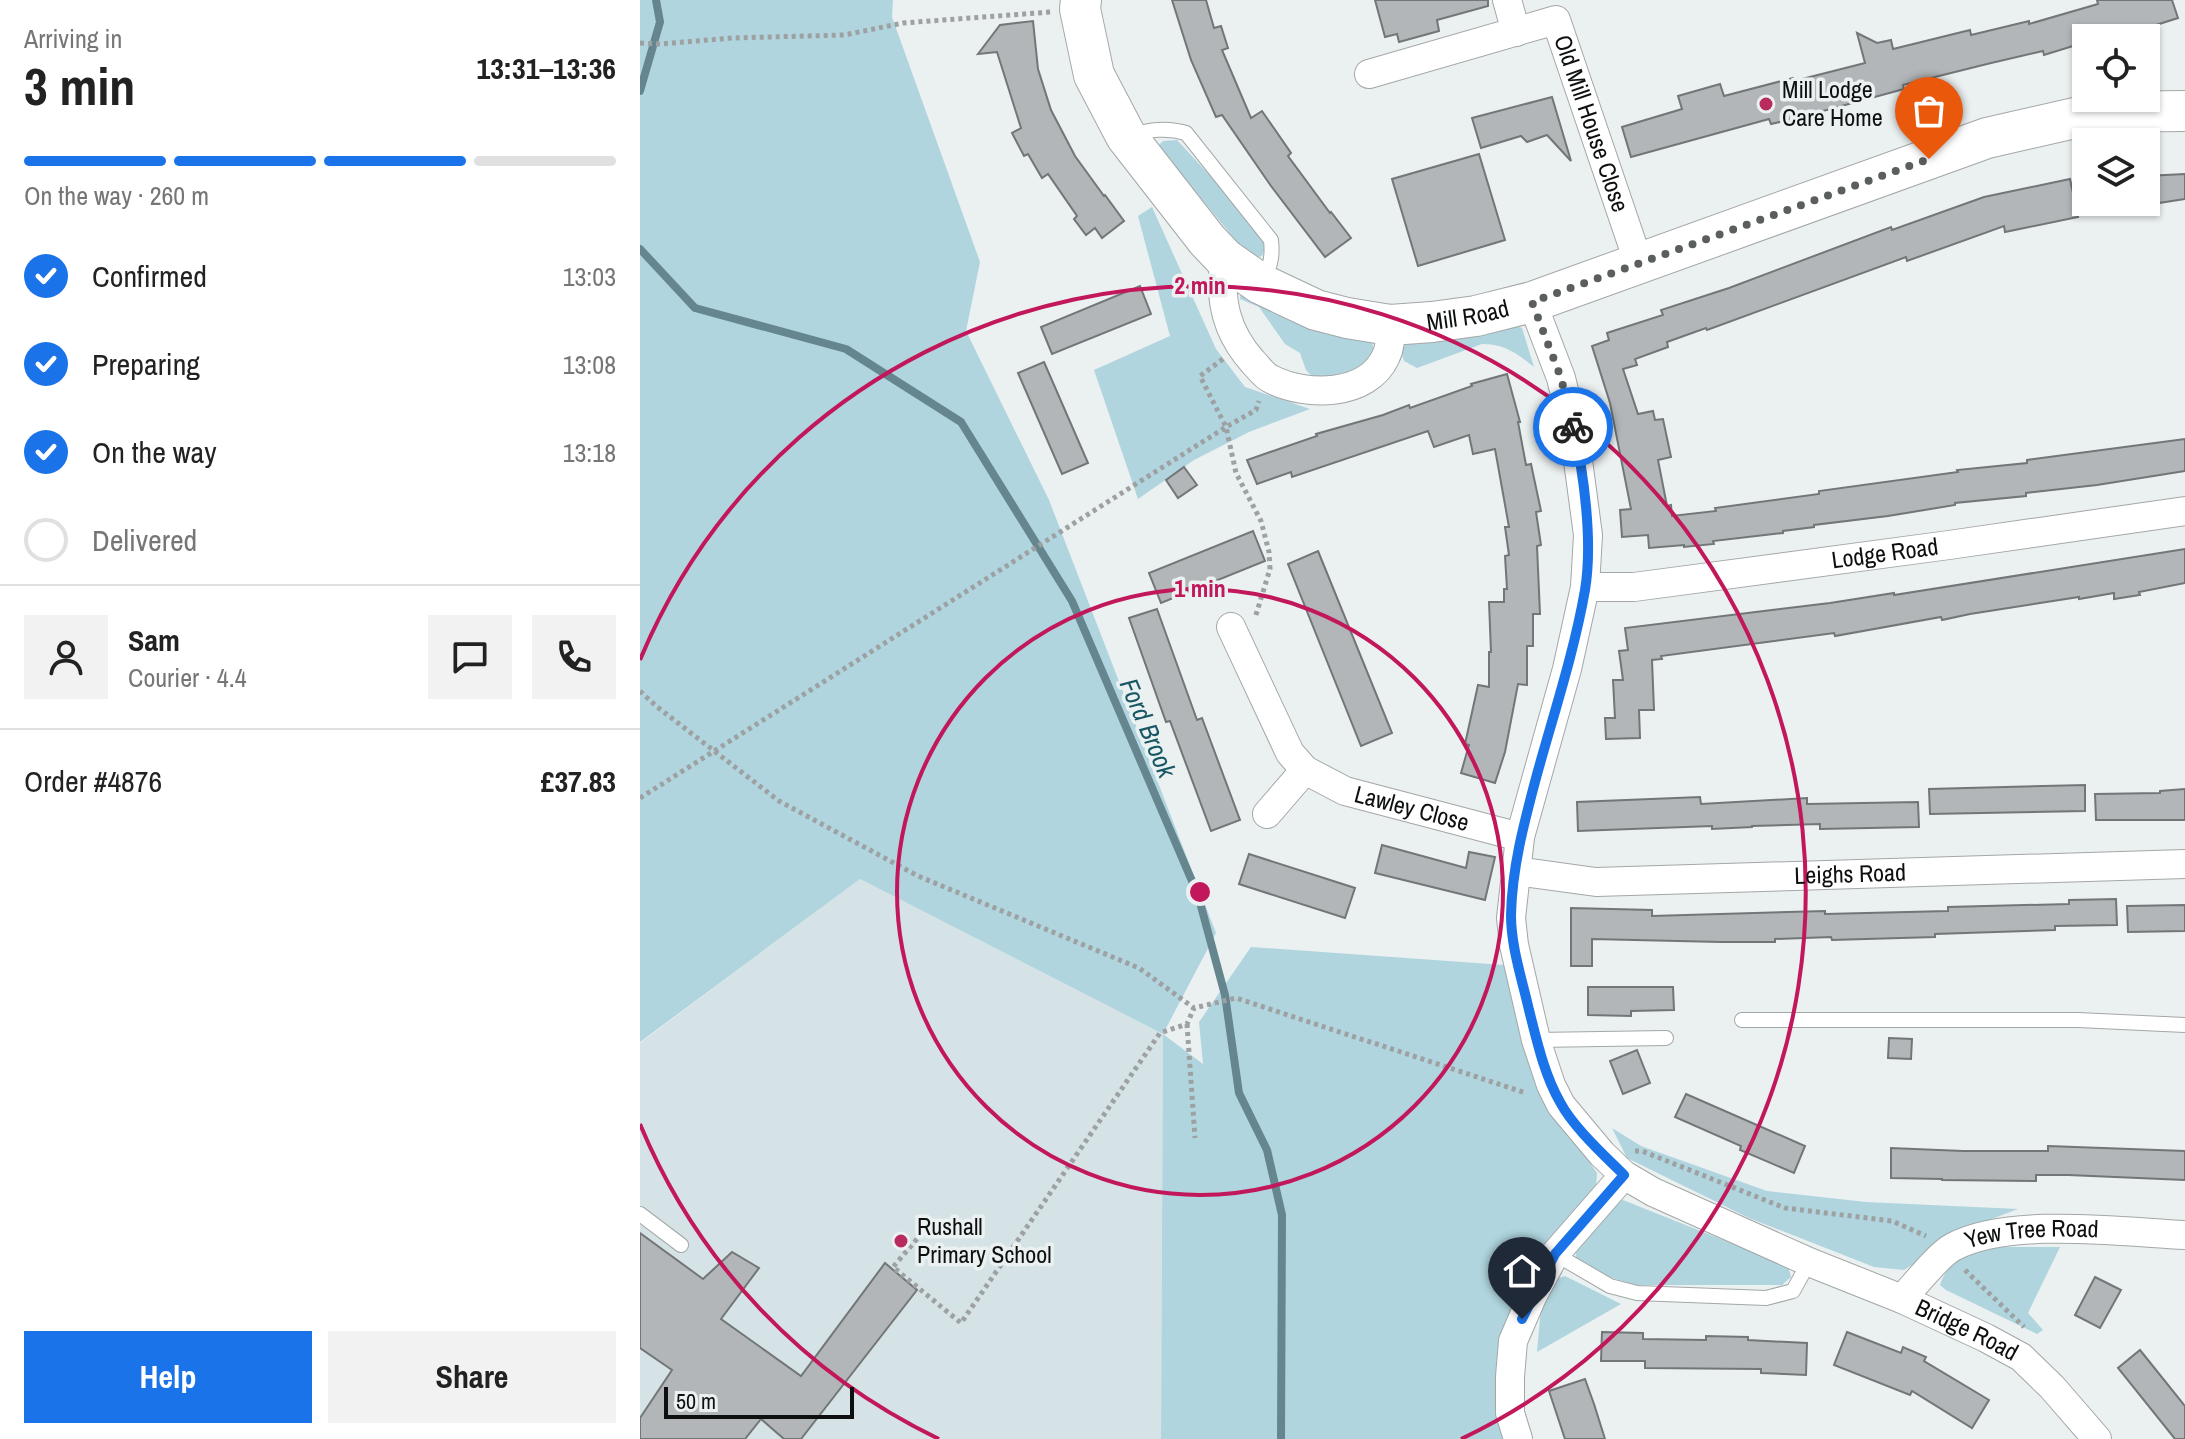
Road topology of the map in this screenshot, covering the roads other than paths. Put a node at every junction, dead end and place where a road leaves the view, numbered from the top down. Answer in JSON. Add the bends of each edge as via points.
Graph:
{"nodes":[{"id":1,"x":1507,"y":0,"type":"edge"},
{"id":2,"x":1080,"y":5,"type":"edge"},
{"id":3,"x":1516,"y":32,"type":"junction"},
{"id":4,"x":1369,"y":74,"type":"dead end"},
{"id":5,"x":2185,"y":111,"type":"edge"},
{"id":6,"x":1126,"y":136,"type":"junction"},
{"id":7,"x":1225,"y":259,"type":"junction"},
{"id":8,"x":1639,"y":264,"type":"junction"},
{"id":9,"x":1261,"y":284,"type":"junction"},
{"id":10,"x":1532,"y":302,"type":"junction"},
{"id":11,"x":1390,"y":325,"type":"junction"},
{"id":12,"x":2185,"y":511,"type":"edge"},
{"id":13,"x":1585,"y":587,"type":"junction"},
{"id":14,"x":1233,"y":626,"type":"road end"},
{"id":15,"x":1305,"y":770,"type":"junction"},
{"id":16,"x":1267,"y":814,"type":"dead end"},
{"id":17,"x":1520,"y":837,"type":"junction"},
{"id":18,"x":2185,"y":864,"type":"edge"},
{"id":19,"x":1515,"y":871,"type":"junction"},
{"id":20,"x":1742,"y":1020,"type":"dead end"},
{"id":21,"x":2185,"y":1025,"type":"edge"},
{"id":22,"x":1666,"y":1038,"type":"dead end"},
{"id":23,"x":1536,"y":1040,"type":"junction"},
{"id":24,"x":1624,"y":1175,"type":"junction"},
{"id":25,"x":640,"y":1214,"type":"edge"},
{"id":26,"x":2185,"y":1235,"type":"edge"},
{"id":27,"x":681,"y":1245,"type":"dead end"},
{"id":28,"x":1555,"y":1254,"type":"junction"},
{"id":29,"x":1809,"y":1262,"type":"junction"},
{"id":30,"x":1902,"y":1299,"type":"junction"},
{"id":31,"x":1518,"y":1439,"type":"edge"},
{"id":32,"x":2097,"y":1439,"type":"edge"}],
"edges":[{"from":1,"to":3,"type":"street","name":"Old Mill House Close"},
{"from":2,"to":6,"type":"street","name":"Mill Road","via":[[1094,75]]},
{"from":3,"to":4,"type":"street","name":"Old Mill House Close"},
{"from":3,"to":8,"type":"street","name":"Old Mill House Close","via":[[1556,20]]},
{"from":5,"to":8,"type":"street","name":"Mill Road","via":[[2101,112],[1987,138]]},
{"from":6,"to":7,"type":"street","name":"Mill Road"},
{"from":6,"to":9,"type":"lane","via":[[1152,129],[1186,133],[1271,240],[1270,268]]},
{"from":7,"to":9,"type":"street","name":"Mill Road"},
{"from":7,"to":11,"type":"street","via":[[1222,301],[1239,347],[1268,378],[1293,388],[1324,392],[1373,375],[1390,346]]},
{"from":8,"to":10,"type":"street","name":"Mill Road"},
{"from":9,"to":11,"type":"street","name":"Mill Road","via":[[1316,310]]},
{"from":10,"to":11,"type":"street","name":"Mill Road","via":[[1476,316]]},
{"from":10,"to":13,"type":"street","name":"Bridge Road","via":[[1561,378],[1574,431],[1588,535]]},
{"from":12,"to":13,"type":"street","name":"Lodge Road","via":[[1634,587]]},
{"from":13,"to":17,"type":"street","name":"Bridge Road"},
{"from":14,"to":15,"type":"street","name":"Lawley Close","via":[[1277,728]]},
{"from":15,"to":16,"type":"street"},
{"from":15,"to":17,"type":"street","name":"Lawley Close","via":[[1345,791]]},
{"from":17,"to":19,"type":"street","name":"Bridge Road"},
{"from":18,"to":19,"type":"street","name":"Leighs Road","via":[[1596,882]]},
{"from":19,"to":23,"type":"street","name":"Bridge Road","via":[[1514,945]]},
{"from":20,"to":21,"type":"lane"},
{"from":22,"to":23,"type":"lane"},
{"from":23,"to":24,"type":"street","name":"Bridge Road","via":[[1561,1105]]},
{"from":24,"to":28,"type":"street"},
{"from":24,"to":29,"type":"street","name":"Bridge Road"},
{"from":25,"to":27,"type":"lane"},
{"from":26,"to":30,"type":"street","name":"Yew Tree Road","via":[[2067,1229],[2008,1230],[1975,1237],[1950,1248]]},
{"from":28,"to":29,"type":"lane","via":[[1610,1286],[1637,1293],[1766,1298],[1793,1291]]},
{"from":28,"to":31,"type":"street","via":[[1513,1341],[1510,1413]]},
{"from":29,"to":30,"type":"street","name":"Bridge Road"},
{"from":30,"to":32,"type":"street","name":"Bridge Road","via":[[2021,1357]]}]}
